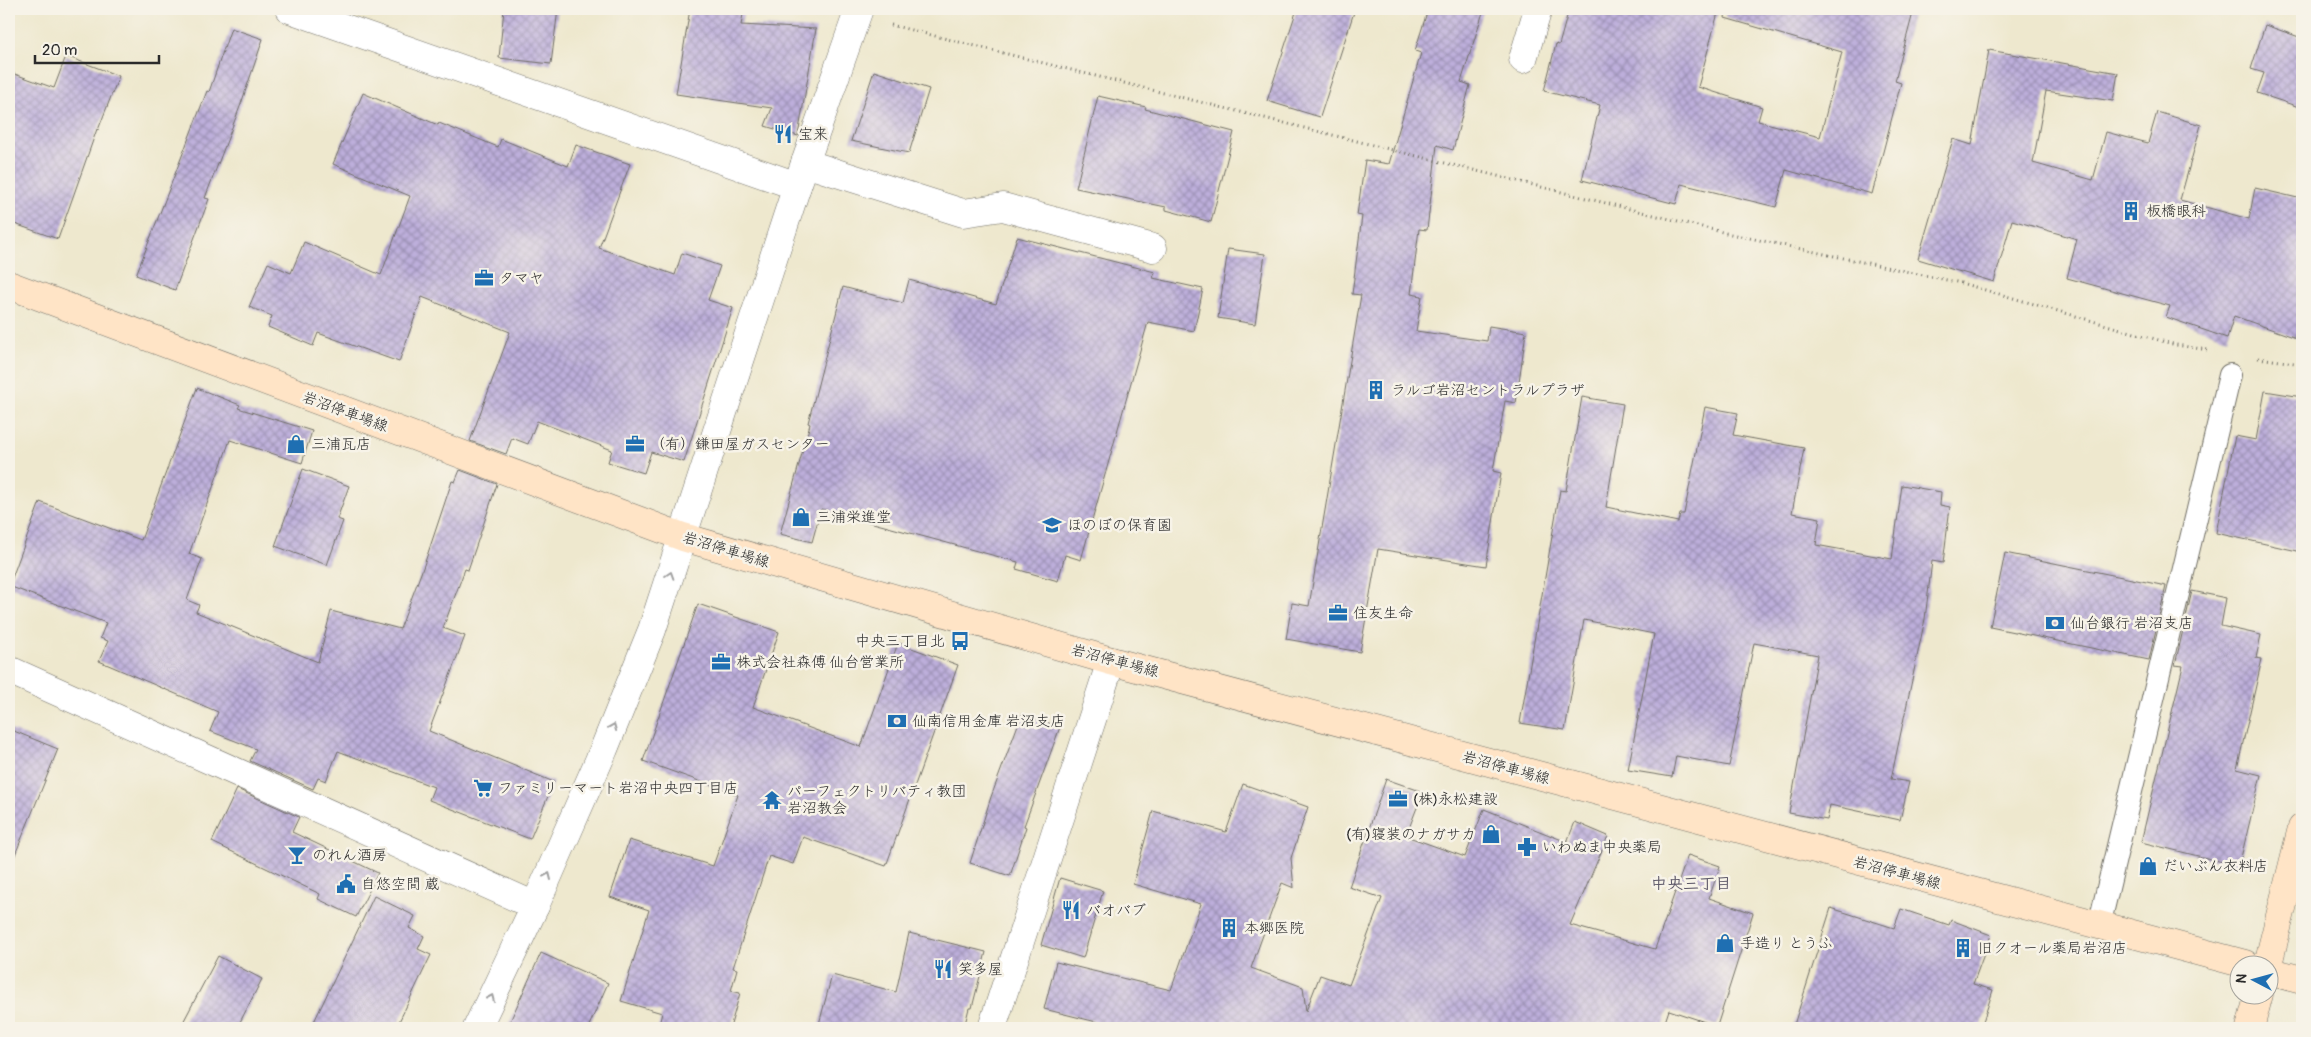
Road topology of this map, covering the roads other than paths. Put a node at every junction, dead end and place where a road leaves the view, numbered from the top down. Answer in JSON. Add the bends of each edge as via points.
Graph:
{"nodes":[{"id":1,"x":1538,"y":9,"type":"edge"},
{"id":2,"x":306,"y":12,"type":"edge"},
{"id":3,"x":857,"y":12,"type":"edge"},
{"id":4,"x":1523,"y":59,"type":"dead end"},
{"id":5,"x":801,"y":175,"type":"junction"},
{"id":6,"x":1153,"y":248,"type":"dead end"},
{"id":7,"x":9,"y":285,"type":"edge"},
{"id":8,"x":2230,"y":375,"type":"dead end"},
{"id":9,"x":683,"y":538,"type":"junction"},
{"id":10,"x":1111,"y":661,"type":"junction"},
{"id":11,"x":9,"y":670,"type":"edge"},
{"id":12,"x":2302,"y":828,"type":"edge"},
{"id":13,"x":535,"y":906,"type":"junction"},
{"id":14,"x":2099,"y":926,"type":"junction"},
{"id":15,"x":2270,"y":954,"type":"edge"},
{"id":16,"x":2228,"y":960,"type":"edge"},
{"id":17,"x":2278,"y":974,"type":"edge"},
{"id":18,"x":2302,"y":980,"type":"edge"},
{"id":19,"x":2256,"y":1004,"type":"edge"},
{"id":20,"x":477,"y":1028,"type":"edge"},
{"id":21,"x":992,"y":1028,"type":"edge"},
{"id":22,"x":2250,"y":1028,"type":"edge"}],
"edges":[{"from":1,"to":4,"type":"street"},
{"from":2,"to":5,"type":"street"},
{"from":3,"to":5,"type":"street"},
{"from":5,"to":6,"type":"street","via":[[964,213],[1003,207]]},
{"from":5,"to":9,"type":"street"},
{"from":7,"to":9,"type":"main road","name":"岩沼停車場線"},
{"from":8,"to":14,"type":"lane"},
{"from":9,"to":10,"type":"main road","name":"岩沼停車場線"},
{"from":13,"to":9,"type":"street","one_way":true,"via":[[652,630]]},
{"from":10,"to":14,"type":"main road","name":"岩沼停車場線"},
{"from":10,"to":21,"type":"street"},
{"from":11,"to":13,"type":"street"},
{"from":12,"to":15,"type":"main road"},
{"from":20,"to":13,"type":"street","one_way":true},
{"from":14,"to":16,"type":"main road","name":"岩沼停車場線"},
{"from":17,"to":18,"type":"main road"},
{"from":19,"to":22,"type":"main road"}]}
